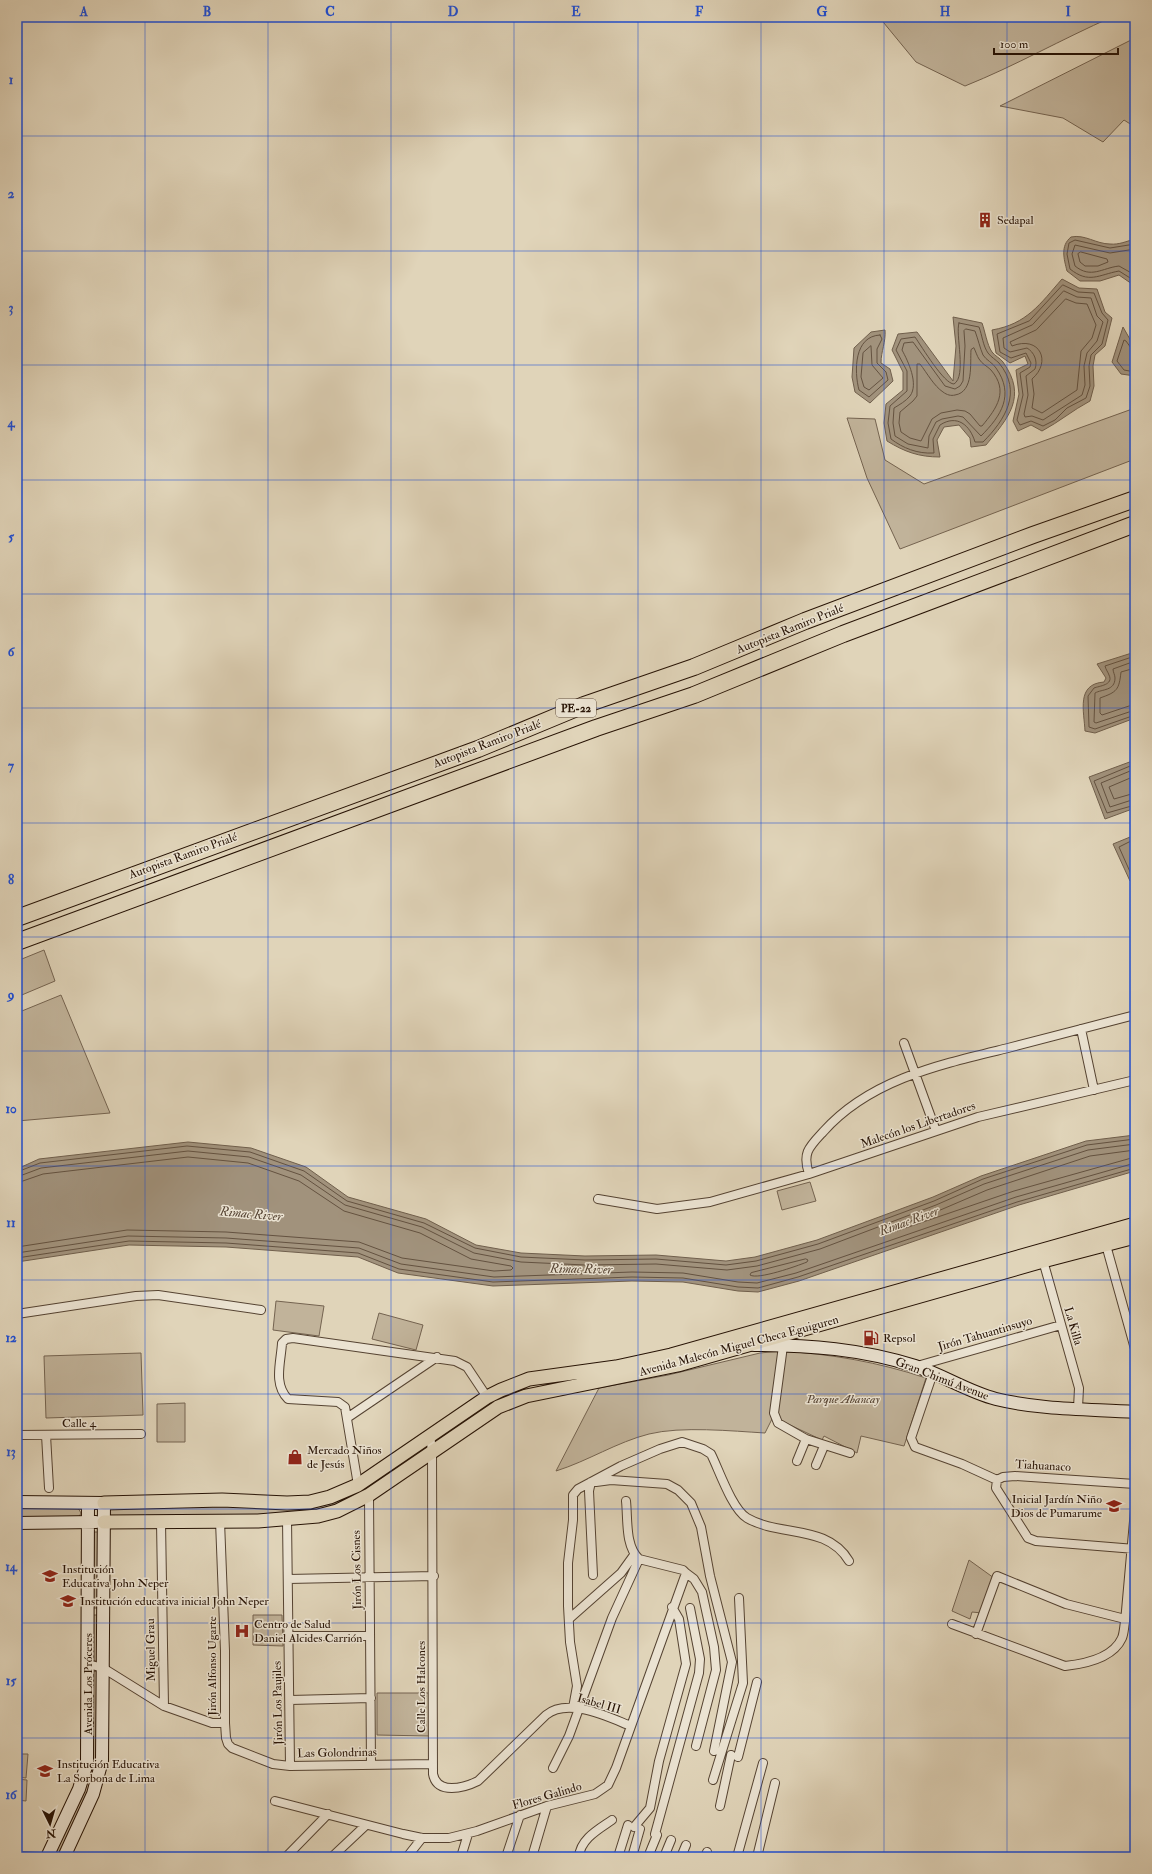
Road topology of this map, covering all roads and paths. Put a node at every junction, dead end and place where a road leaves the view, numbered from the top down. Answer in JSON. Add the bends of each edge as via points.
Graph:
{"nodes":[{"id":1,"x":1135,"y":499,"type":"edge"},
{"id":2,"x":1135,"y":524,"type":"edge"},
{"id":3,"x":17,"y":918,"type":"edge"},
{"id":4,"x":17,"y":942,"type":"edge"},
{"id":5,"x":1135,"y":1016,"type":"edge"},
{"id":6,"x":1081,"y":1029,"type":"junction"},
{"id":7,"x":904,"y":1043,"type":"dead end"},
{"id":8,"x":915,"y":1073,"type":"junction"},
{"id":9,"x":1135,"y":1080,"type":"edge"},
{"id":10,"x":1094,"y":1090,"type":"junction"},
{"id":11,"x":936,"y":1131,"type":"junction"},
{"id":12,"x":809,"y":1174,"type":"junction"},
{"id":13,"x":598,"y":1199,"type":"dead end"},
{"id":14,"x":1135,"y":1224,"type":"edge"},
{"id":15,"x":1135,"y":1237,"type":"edge"},
{"id":16,"x":1106,"y":1245,"type":"junction"},
{"id":17,"x":1041,"y":1256,"type":"junction"},
{"id":18,"x":261,"y":1310,"type":"dead end"},
{"id":19,"x":17,"y":1314,"type":"edge"},
{"id":20,"x":1060,"y":1325,"type":"junction"},
{"id":21,"x":745,"y":1345,"type":"junction"},
{"id":22,"x":701,"y":1346,"type":"junction"},
{"id":23,"x":783,"y":1346,"type":"junction"},
{"id":24,"x":1135,"y":1349,"type":"edge"},
{"id":25,"x":437,"y":1357,"type":"junction"},
{"id":26,"x":916,"y":1367,"type":"junction"},
{"id":27,"x":933,"y":1373,"type":"junction"},
{"id":28,"x":487,"y":1397,"type":"junction"},
{"id":29,"x":1078,"y":1408,"type":"junction"},
{"id":30,"x":1135,"y":1412,"type":"edge"},
{"id":31,"x":347,"y":1418,"type":"junction"},
{"id":32,"x":140,"y":1434,"type":"dead end"},
{"id":33,"x":17,"y":1435,"type":"edge"},
{"id":34,"x":46,"y":1435,"type":"junction"},
{"id":35,"x":430,"y":1435,"type":"junction"},
{"id":36,"x":806,"y":1439,"type":"junction"},
{"id":37,"x":824,"y":1446,"type":"junction"},
{"id":38,"x":432,"y":1451,"type":"junction"},
{"id":39,"x":850,"y":1453,"type":"dead end"},
{"id":40,"x":797,"y":1461,"type":"dead end"},
{"id":41,"x":816,"y":1465,"type":"dead end"},
{"id":42,"x":997,"y":1480,"type":"junction"},
{"id":43,"x":591,"y":1482,"type":"junction"},
{"id":44,"x":1135,"y":1484,"type":"edge"},
{"id":45,"x":358,"y":1485,"type":"junction"},
{"id":46,"x":49,"y":1488,"type":"dead end"},
{"id":47,"x":369,"y":1495,"type":"junction"},
{"id":48,"x":626,"y":1501,"type":"dead end"},
{"id":49,"x":17,"y":1502,"type":"edge"},
{"id":50,"x":88,"y":1503,"type":"junction"},
{"id":51,"x":104,"y":1503,"type":"junction"},
{"id":52,"x":1135,"y":1510,"type":"edge"},
{"id":53,"x":287,"y":1519,"type":"junction"},
{"id":54,"x":89,"y":1522,"type":"junction"},
{"id":55,"x":104,"y":1522,"type":"junction"},
{"id":56,"x":162,"y":1522,"type":"junction"},
{"id":57,"x":220,"y":1522,"type":"junction"},
{"id":58,"x":17,"y":1523,"type":"edge"},
{"id":59,"x":1133,"y":1548,"type":"edge"},
{"id":60,"x":637,"y":1557,"type":"junction"},
{"id":61,"x":849,"y":1560,"type":"dead end"},
{"id":62,"x":593,"y":1575,"type":"dead end"},
{"id":63,"x":686,"y":1575,"type":"junction"},
{"id":64,"x":434,"y":1576,"type":"junction"},
{"id":65,"x":370,"y":1578,"type":"junction"},
{"id":66,"x":288,"y":1579,"type":"junction"},
{"id":67,"x":739,"y":1598,"type":"dead end"},
{"id":68,"x":672,"y":1607,"type":"junction"},
{"id":69,"x":690,"y":1608,"type":"dead end"},
{"id":70,"x":88,"y":1611,"type":"junction"},
{"id":71,"x":103,"y":1612,"type":"junction"},
{"id":72,"x":1125,"y":1619,"type":"junction"},
{"id":73,"x":569,"y":1620,"type":"junction"},
{"id":74,"x":952,"y":1624,"type":"dead end"},
{"id":75,"x":976,"y":1634,"type":"junction"},
{"id":76,"x":289,"y":1636,"type":"junction"},
{"id":77,"x":370,"y":1636,"type":"junction"},
{"id":78,"x":88,"y":1664,"type":"junction"},
{"id":79,"x":103,"y":1668,"type":"junction"},
{"id":80,"x":757,"y":1682,"type":"dead end"},
{"id":81,"x":371,"y":1698,"type":"junction"},
{"id":82,"x":290,"y":1700,"type":"junction"},
{"id":83,"x":164,"y":1706,"type":"junction"},
{"id":84,"x":560,"y":1708,"type":"joint"},
{"id":85,"x":576,"y":1709,"type":"junction"},
{"id":86,"x":225,"y":1723,"type":"junction"},
{"id":87,"x":631,"y":1726,"type":"junction"},
{"id":88,"x":226,"y":1738,"type":"joint"},
{"id":89,"x":696,"y":1746,"type":"dead end"},
{"id":90,"x":714,"y":1751,"type":"dead end"},
{"id":91,"x":763,"y":1763,"type":"dead end"},
{"id":92,"x":433,"y":1764,"type":"junction"},
{"id":93,"x":371,"y":1765,"type":"junction"},
{"id":94,"x":290,"y":1766,"type":"junction"},
{"id":95,"x":552,"y":1768,"type":"dead end"},
{"id":96,"x":713,"y":1780,"type":"dead end"},
{"id":97,"x":775,"y":1783,"type":"dead end"},
{"id":98,"x":275,"y":1801,"type":"dead end"},
{"id":99,"x":547,"y":1806,"type":"junction"},
{"id":100,"x":720,"y":1806,"type":"dead end"},
{"id":101,"x":328,"y":1814,"type":"junction"},
{"id":102,"x":520,"y":1815,"type":"junction"},
{"id":103,"x":612,"y":1820,"type":"dead end"},
{"id":104,"x":366,"y":1825,"type":"junction"},
{"id":105,"x":634,"y":1827,"type":"junction"},
{"id":106,"x":468,"y":1834,"type":"junction"},
{"id":107,"x":422,"y":1838,"type":"junction"},
{"id":108,"x":671,"y":1840,"type":"dead end"},
{"id":109,"x":686,"y":1845,"type":"dead end"},
{"id":110,"x":17,"y":1856,"type":"edge"},
{"id":111,"x":40,"y":1857,"type":"edge"},
{"id":112,"x":47,"y":1857,"type":"edge"},
{"id":113,"x":64,"y":1857,"type":"edge"},
{"id":114,"x":286,"y":1857,"type":"edge"},
{"id":115,"x":332,"y":1857,"type":"edge"},
{"id":116,"x":407,"y":1857,"type":"edge"},
{"id":117,"x":461,"y":1857,"type":"edge"},
{"id":118,"x":506,"y":1857,"type":"edge"},
{"id":119,"x":532,"y":1857,"type":"edge"},
{"id":120,"x":579,"y":1857,"type":"edge"},
{"id":121,"x":618,"y":1857,"type":"edge"},
{"id":122,"x":632,"y":1857,"type":"edge"},
{"id":123,"x":648,"y":1857,"type":"edge"},
{"id":124,"x":664,"y":1857,"type":"edge"},
{"id":125,"x":681,"y":1857,"type":"edge"},
{"id":126,"x":737,"y":1857,"type":"edge"},
{"id":127,"x":757,"y":1857,"type":"edge"}],
"edges":[{"from":1,"to":3,"type":"highway","name":"Autopista Ramiro Prialé","number":"PE-22","via":[[805,621],[694,667],[584,705],[478,749]]},
{"from":2,"to":4,"type":"highway","name":"Autopista Ramiro Prialé","number":"PE-22","via":[[843,634],[694,695],[589,731]]},
{"from":5,"to":6,"type":"street"},
{"from":6,"to":8,"type":"street"},
{"from":6,"to":10,"type":"street"},
{"from":7,"to":8,"type":"street"},
{"from":8,"to":11,"type":"street"},
{"from":8,"to":12,"type":"street","via":[[873,1092],[838,1116],[806,1154],[805,1164]]},
{"from":9,"to":10,"type":"street","name":"Malecón los Libertadores"},
{"from":10,"to":11,"type":"street","name":"Malecón los Libertadores","via":[[978,1117]]},
{"from":11,"to":12,"type":"street","name":"Malecón los Libertadores"},
{"from":12,"to":13,"type":"street","name":"Malecón los Libertadores","via":[[710,1202],[657,1209]]},
{"from":14,"to":17,"type":"main road","name":"Avenida Malecón Miguel Checa Eguiguren"},
{"from":15,"to":16,"type":"main road","name":"Avenida Malecón Miguel Checa Eguiguren"},
{"from":16,"to":17,"type":"main road","name":"Avenida Malecón Miguel Checa Eguiguren"},
{"from":16,"to":24,"type":"street"},
{"from":17,"to":20,"type":"street","name":"La Killa"},
{"from":17,"to":21,"type":"main road","name":"Avenida Malecón Miguel Checa Eguiguren"},
{"from":17,"to":22,"type":"main road","name":"Avenida Malecón Miguel Checa Eguiguren"},
{"from":18,"to":19,"type":"street","via":[[158,1295]]},
{"from":20,"to":26,"type":"street","name":"Jirón Tahuantinsuyo"},
{"from":20,"to":29,"type":"street","name":"La Killa","via":[[1079,1388]]},
{"from":21,"to":22,"type":"main road","name":"Gran Chimú Avenue"},
{"from":21,"to":23,"type":"main road","name":"Gran Chimú Avenue"},
{"from":21,"to":38,"type":"main road","name":"Avenida Malecón Miguel Checa Eguiguren","via":[[678,1365],[526,1396],[498,1407]]},
{"from":22,"to":28,"type":"main road","name":"Avenida Malecón Miguel Checa Eguiguren","via":[[616,1367],[528,1379]]},
{"from":23,"to":26,"type":"main road","name":"Gran Chimú Avenue","via":[[855,1352]]},
{"from":23,"to":36,"type":"street","via":[[775,1416],[778,1423]]},
{"from":25,"to":28,"type":"street","via":[[462,1364]]},
{"from":25,"to":31,"type":"street"},
{"from":25,"to":31,"type":"street","via":[[293,1338],[282,1343],[278,1382],[281,1392],[288,1398],[338,1402],[345,1407]]},
{"from":26,"to":27,"type":"main road","name":"Gran Chimú Avenue"},
{"from":27,"to":29,"type":"main road","name":"Gran Chimú Avenue","via":[[994,1399],[1029,1405]]},
{"from":27,"to":42,"type":"street","via":[[911,1438],[912,1443],[915,1447]]},
{"from":28,"to":35,"type":"main road","name":"Avenida Malecón Miguel Checa Eguiguren"},
{"from":29,"to":30,"type":"main road","name":"Gran Chimú Avenue"},
{"from":31,"to":45,"type":"street"},
{"from":32,"to":34,"type":"street","name":"Calle 4"},
{"from":33,"to":34,"type":"street","name":"Calle 4"},
{"from":34,"to":46,"type":"street"},
{"from":35,"to":38,"type":"street","name":"Calle Los Halcones"},
{"from":35,"to":45,"type":"main road","name":"Avenida Malecón Miguel Checa Eguiguren"},
{"from":36,"to":37,"type":"street"},
{"from":36,"to":40,"type":"street"},
{"from":37,"to":39,"type":"street"},
{"from":37,"to":41,"type":"street"},
{"from":38,"to":47,"type":"main road","name":"Avenida Malecón Miguel Checa Eguiguren"},
{"from":38,"to":64,"type":"street","name":"Calle Los Halcones"},
{"from":42,"to":44,"type":"street","name":"Tiahuanaco","via":[[1003,1476],[1015,1476]]},
{"from":42,"to":59,"type":"street","via":[[996,1488],[1028,1538],[1036,1541]]},
{"from":43,"to":61,"type":"street","via":[[660,1449],[682,1442],[696,1446],[711,1454],[738,1509],[747,1518],[784,1530],[816,1535],[833,1543]]},
{"from":43,"to":62,"type":"street","via":[[589,1491]]},
{"from":43,"to":73,"type":"street","via":[[573,1495],[568,1563]]},
{"from":43,"to":90,"type":"street","via":[[611,1480],[667,1484],[678,1490],[691,1503],[701,1527],[707,1563],[732,1662]]},
{"from":45,"to":51,"type":"main road","name":"Avenida Malecón Miguel Checa Eguiguren","via":[[310,1502],[222,1500]]},
{"from":47,"to":53,"type":"main road","name":"Avenida Malecón Miguel Checa Eguiguren","via":[[337,1511]]},
{"from":47,"to":65,"type":"street","name":"Jirón Los Cisnes"},
{"from":48,"to":60,"type":"street","via":[[629,1540]]},
{"from":49,"to":50,"type":"main road"},
{"from":50,"to":51,"type":"main road"},
{"from":50,"to":54,"type":"main road","name":"Avenida Los Próceres"},
{"from":51,"to":55,"type":"main road","name":"Avenida Los Próceres"},
{"from":52,"to":59,"type":"street"},
{"from":53,"to":57,"type":"main road","name":"Avenida Malecón Miguel Checa Eguiguren"},
{"from":53,"to":66,"type":"street","name":"Jirón Los Paujiles"},
{"from":54,"to":55,"type":"main road"},
{"from":54,"to":58,"type":"main road"},
{"from":54,"to":70,"type":"main road","name":"Avenida Los Próceres"},
{"from":55,"to":56,"type":"main road","name":"Avenida Malecón Miguel Checa Eguiguren"},
{"from":55,"to":71,"type":"main road","name":"Avenida Los Próceres"},
{"from":56,"to":57,"type":"main road","name":"Avenida Malecón Miguel Checa Eguiguren"},
{"from":56,"to":83,"type":"street","name":"Miguel Grau"},
{"from":57,"to":86,"type":"street","name":"Jirón Alfonso Ugarte"},
{"from":59,"to":72,"type":"street"},
{"from":60,"to":63,"type":"street","via":[[684,1570]]},
{"from":60,"to":73,"type":"street"},
{"from":60,"to":85,"type":"street"},
{"from":63,"to":68,"type":"street","name":"Flores Galindo"},
{"from":63,"to":89,"type":"street","via":[[694,1579],[702,1592],[714,1647],[716,1670]]},
{"from":64,"to":65,"type":"street"},
{"from":64,"to":92,"type":"street","name":"Calle Los Halcones"},
{"from":65,"to":66,"type":"street"},
{"from":65,"to":77,"type":"street","name":"Jirón Los Cisnes"},
{"from":66,"to":76,"type":"street","name":"Jirón Los Paujiles"},
{"from":67,"to":96,"type":"street","via":[[743,1683]]},
{"from":68,"to":87,"type":"street","name":"Flores Galindo"},
{"from":68,"to":105,"type":"street","via":[[679,1619],[686,1664],[659,1761],[650,1808]]},
{"from":69,"to":123,"type":"street","via":[[700,1659],[699,1673]]},
{"from":70,"to":71,"type":"main road"},
{"from":70,"to":78,"type":"main road","name":"Avenida Los Próceres"},
{"from":71,"to":79,"type":"main road","name":"Avenida Los Próceres"},
{"from":72,"to":75,"type":"street","via":[[1122,1638],[1108,1654],[1078,1665],[1065,1666]]},
{"from":72,"to":75,"type":"street","via":[[1066,1604],[997,1576]]},
{"from":73,"to":85,"type":"street","via":[[577,1686]]},
{"from":74,"to":75,"type":"street"},
{"from":76,"to":77,"type":"street"},
{"from":76,"to":82,"type":"street","name":"Jirón Los Paujiles"},
{"from":77,"to":81,"type":"street","name":"Jirón Los Cisnes"},
{"from":78,"to":79,"type":"street"},
{"from":78,"to":112,"type":"main road","name":"Avenida Los Próceres","via":[[87,1763],[79,1789]]},
{"from":79,"to":83,"type":"street"},
{"from":79,"to":113,"type":"main road","name":"Avenida Los Próceres","via":[[102,1761],[93,1794]]},
{"from":80,"to":100,"type":"street"},
{"from":81,"to":82,"type":"street"},
{"from":81,"to":93,"type":"street","name":"Jirón Los Cisnes"},
{"from":82,"to":94,"type":"street","name":"Jirón Los Paujiles"},
{"from":83,"to":86,"type":"street","via":[[212,1723]]},
{"from":84,"to":85,"type":"street","name":"Isabel III"},
{"from":84,"to":92,"type":"street","name":"Calle Los Halcones","via":[[546,1715],[483,1778],[472,1784],[455,1788],[439,1785],[434,1778]]},
{"from":85,"to":87,"type":"street","name":"Isabel III"},
{"from":85,"to":95,"type":"street","via":[[566,1743]]},
{"from":86,"to":88,"type":"street","name":"Jirón Alfonso Ugarte"},
{"from":87,"to":99,"type":"street","name":"Flores Galindo","via":[[608,1785],[595,1794]]},
{"from":88,"to":94,"type":"street","name":"Las Golondrinas","via":[[232,1748],[273,1764]]},
{"from":91,"to":126,"type":"street"},
{"from":92,"to":93,"type":"street","name":"Las Golondrinas"},
{"from":93,"to":94,"type":"street","name":"Las Golondrinas"},
{"from":97,"to":127,"type":"street"},
{"from":98,"to":101,"type":"street","name":"Flores Galindo"},
{"from":99,"to":102,"type":"street","name":"Flores Galindo"},
{"from":99,"to":119,"type":"street"},
{"from":101,"to":104,"type":"street","name":"Flores Galindo"},
{"from":101,"to":114,"type":"street"},
{"from":102,"to":106,"type":"street","name":"Flores Galindo"},
{"from":102,"to":118,"type":"street"},
{"from":103,"to":120,"type":"street","via":[[591,1835],[583,1844]]},
{"from":104,"to":107,"type":"street","name":"Flores Galindo"},
{"from":104,"to":115,"type":"street"},
{"from":105,"to":121,"type":"street"},
{"from":105,"to":122,"type":"street"},
{"from":106,"to":107,"type":"street","name":"Flores Galindo","via":[[449,1838]]},
{"from":106,"to":117,"type":"street"},
{"from":107,"to":116,"type":"street"},
{"from":108,"to":124,"type":"street"},
{"from":109,"to":125,"type":"street"},
{"from":110,"to":111,"type":"street"}]}
